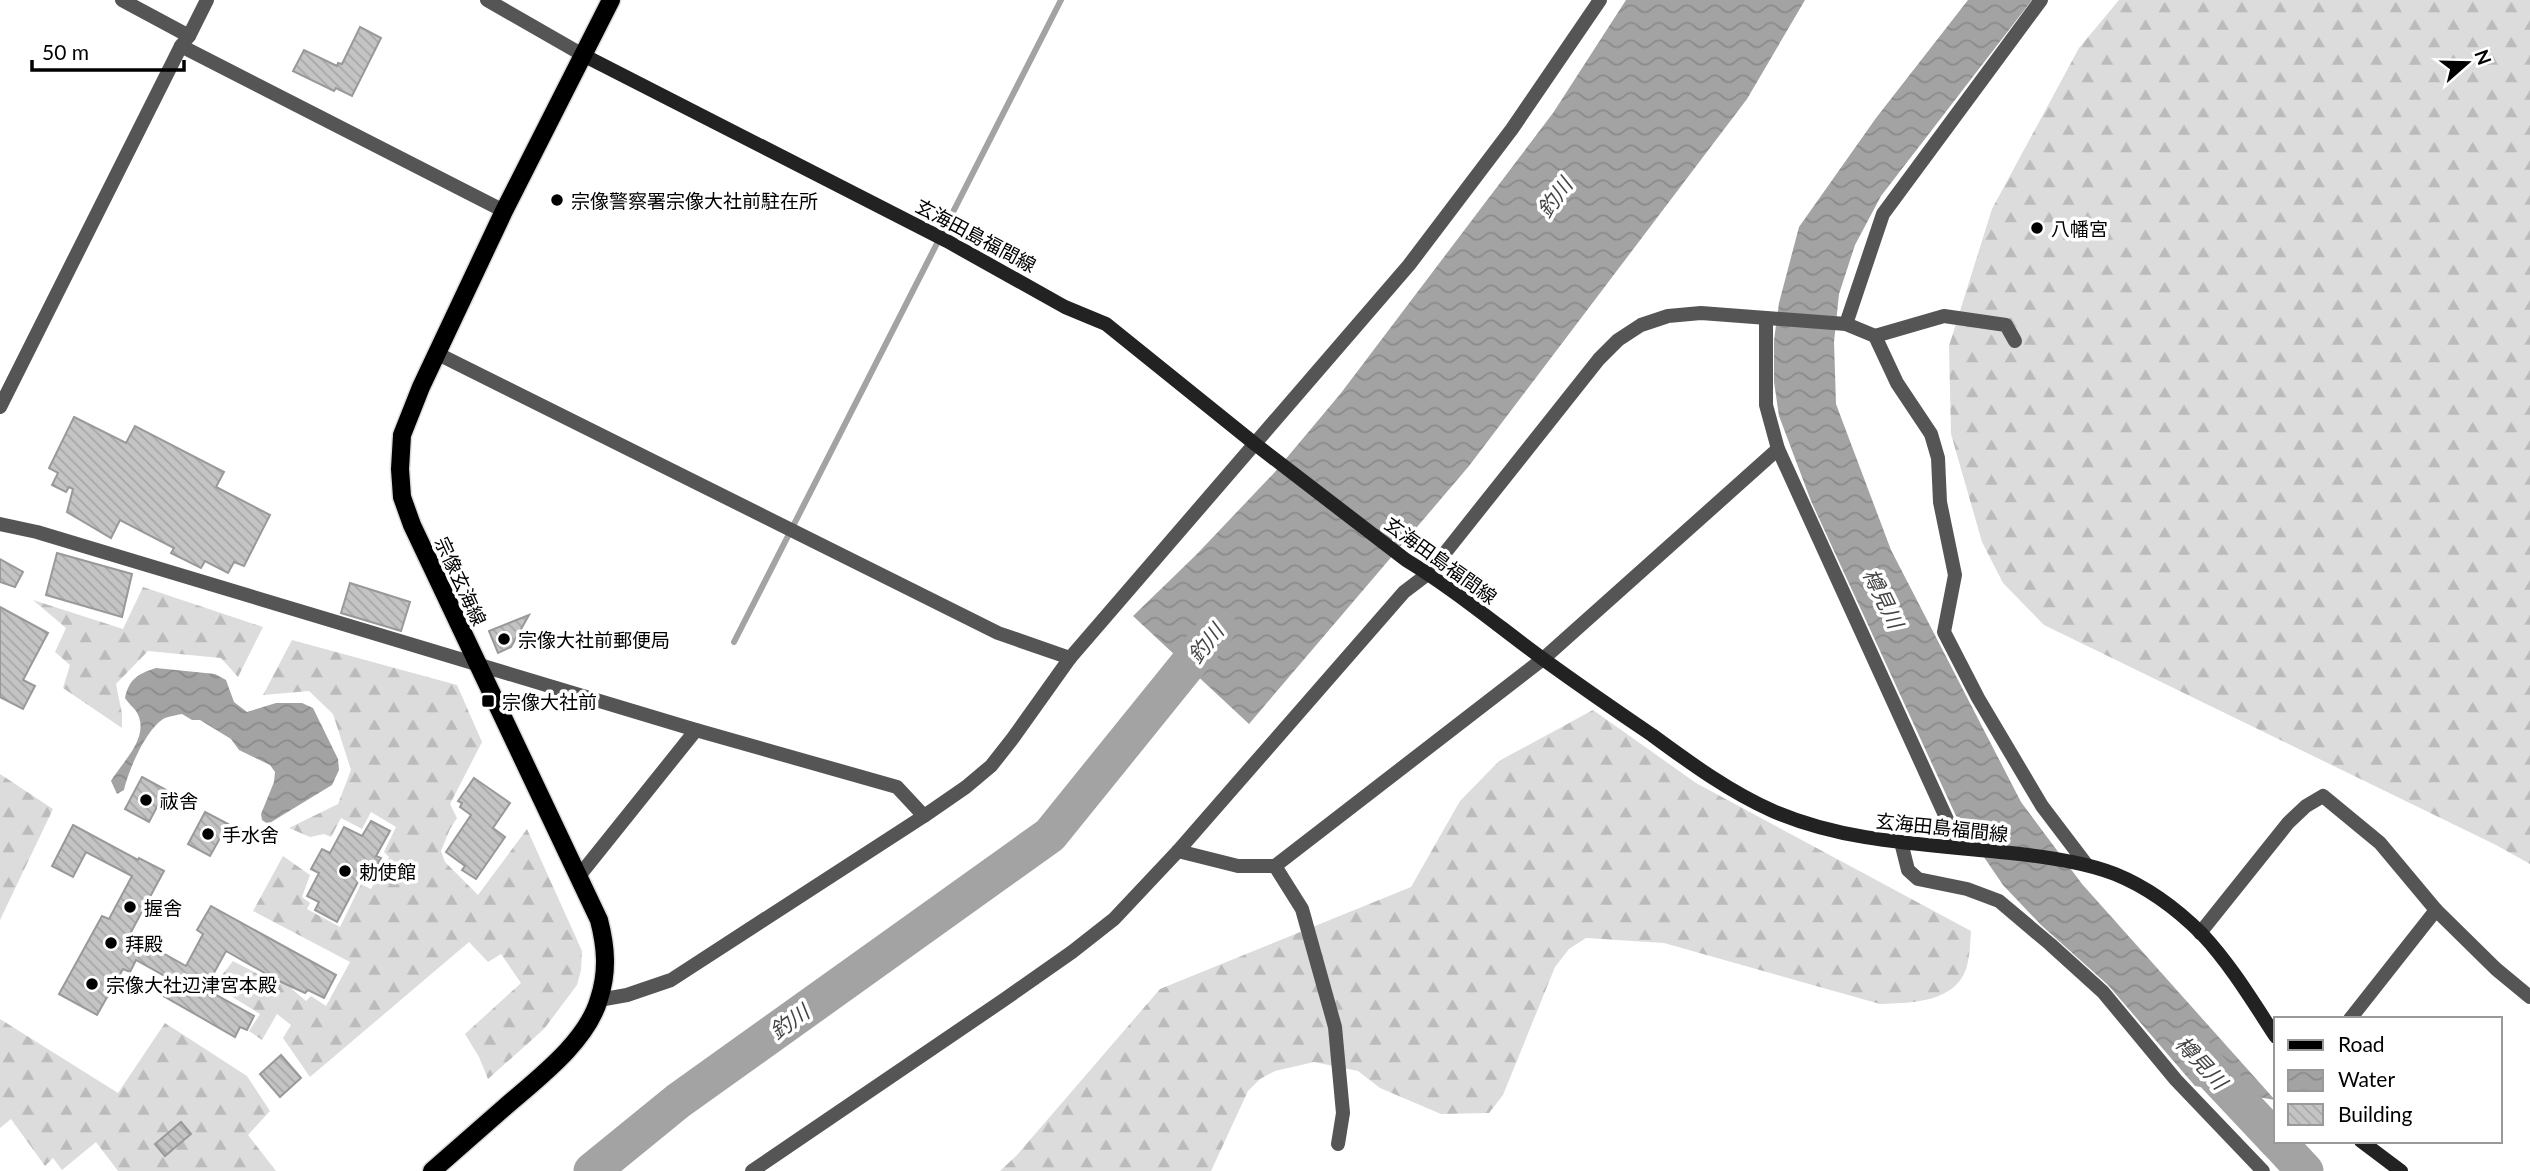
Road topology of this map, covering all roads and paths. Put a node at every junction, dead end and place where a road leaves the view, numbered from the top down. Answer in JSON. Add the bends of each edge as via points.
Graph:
{"nodes":[{"id":1,"x":122,"y":0,"type":"edge"},
{"id":2,"x":207,"y":0,"type":"edge"},
{"id":3,"x":487,"y":0,"type":"edge"},
{"id":4,"x":611,"y":0,"type":"edge"},
{"id":5,"x":1600,"y":0,"type":"edge"},
{"id":6,"x":2041,"y":0,"type":"edge"},
{"id":7,"x":185,"y":41,"type":"junction"},
{"id":8,"x":583,"y":55,"type":"junction"},
{"id":9,"x":504,"y":211,"type":"junction"},
{"id":10,"x":1773,"y":319,"type":"junction"},
{"id":11,"x":1846,"y":324,"type":"junction"},
{"id":12,"x":1875,"y":336,"type":"junction"},
{"id":13,"x":2015,"y":341,"type":"dead end"},
{"id":14,"x":436,"y":353,"type":"junction"},
{"id":15,"x":0,"y":407,"type":"edge"},
{"id":16,"x":1255,"y":444,"type":"junction"},
{"id":17,"x":1778,"y":449,"type":"junction"},
{"id":18,"x":0,"y":524,"type":"edge"},
{"id":19,"x":1429,"y":573,"type":"junction"},
{"id":20,"x":1070,"y":658,"type":"junction"},
{"id":21,"x":1543,"y":659,"type":"junction"},
{"id":22,"x":476,"y":663,"type":"junction"},
{"id":23,"x":696,"y":730,"type":"junction"},
{"id":24,"x":924,"y":816,"type":"junction"},
{"id":25,"x":1901,"y":842,"type":"junction"},
{"id":26,"x":1967,"y":848,"type":"junction"},
{"id":27,"x":1178,"y":851,"type":"junction"},
{"id":28,"x":2086,"y":864,"type":"junction"},
{"id":29,"x":1275,"y":866,"type":"junction"},
{"id":30,"x":579,"y":876,"type":"junction"},
{"id":31,"x":2436,"y":910,"type":"junction"},
{"id":32,"x":2200,"y":933,"type":"junction"},
{"id":33,"x":2530,"y":997,"type":"edge"},
{"id":34,"x":599,"y":1000,"type":"junction"},
{"id":35,"x":2352,"y":1017,"type":"edge"},
{"id":36,"x":2274,"y":1034,"type":"edge"},
{"id":37,"x":2364,"y":1143,"type":"edge"},
{"id":38,"x":1338,"y":1144,"type":"dead end"},
{"id":39,"x":432,"y":1171,"type":"edge"},
{"id":40,"x":752,"y":1171,"type":"edge"},
{"id":41,"x":2263,"y":1171,"type":"edge"},
{"id":42,"x":2400,"y":1171,"type":"edge"}],
"edges":[{"from":1,"to":7,"type":"street"},
{"from":2,"to":7,"type":"street"},
{"from":3,"to":8,"type":"street"},
{"from":4,"to":8,"type":"main road","name":"宗像玄海線"},
{"from":5,"to":16,"type":"street","via":[[1512,129],[1409,265]]},
{"from":6,"to":11,"type":"street","via":[[1883,214]]},
{"from":7,"to":9,"type":"street","via":[[387,154]]},
{"from":7,"to":15,"type":"street"},
{"from":8,"to":9,"type":"main road","name":"宗像玄海線"},
{"from":8,"to":16,"type":"main road","name":"玄海田島福間線","via":[[947,241],[1065,307],[1106,324]]},
{"from":9,"to":14,"type":"main road","name":"宗像玄海線"},
{"from":10,"to":11,"type":"street"},
{"from":10,"to":17,"type":"street","via":[[1766,405]]},
{"from":10,"to":19,"type":"street","via":[[1701,313],[1668,316],[1618,340]]},
{"from":11,"to":12,"type":"street"},
{"from":12,"to":13,"type":"street","via":[[1944,316],[2006,325]]},
{"from":12,"to":28,"type":"street","via":[[1897,383],[1931,434],[1938,458],[1940,502],[1955,575],[1944,632],[2042,806]]},
{"from":14,"to":20,"type":"street","via":[[998,634]]},
{"from":14,"to":22,"type":"main road","name":"宗像玄海線","via":[[402,435],[402,497]]},
{"from":16,"to":19,"type":"main road","name":"玄海田島福間線"},
{"from":16,"to":20,"type":"street"},
{"from":17,"to":21,"type":"street"},
{"from":17,"to":26,"type":"street"},
{"from":18,"to":22,"type":"street"},
{"from":19,"to":21,"type":"main road","name":"玄海田島福間線"},
{"from":19,"to":27,"type":"street","via":[[1404,592]]},
{"from":20,"to":24,"type":"street","via":[[991,766]]},
{"from":21,"to":25,"type":"main road","name":"玄海田島福間線","via":[[1692,763],[1772,810],[1819,828]]},
{"from":21,"to":29,"type":"street"},
{"from":22,"to":23,"type":"street"},
{"from":22,"to":30,"type":"main road","name":"宗像玄海線"},
{"from":23,"to":24,"type":"street","via":[[897,787]]},
{"from":23,"to":30,"type":"street"},
{"from":24,"to":34,"type":"street","via":[[671,981]]},
{"from":25,"to":26,"type":"main road","name":"玄海田島福間線"},
{"from":25,"to":41,"type":"street","via":[[1908,870],[1918,879],[1967,888],[1999,901],[2103,992],[2176,1080]]},
{"from":26,"to":28,"type":"main road","name":"玄海田島福間線"},
{"from":27,"to":29,"type":"street","via":[[1238,866]]},
{"from":27,"to":40,"type":"street","via":[[1114,919],[1072,952]]},
{"from":28,"to":32,"type":"main road","name":"玄海田島福間線","via":[[2143,887]]},
{"from":29,"to":38,"type":"street","via":[[1302,909],[1335,1027],[1343,1113]]},
{"from":30,"to":34,"type":"main road","name":"宗像玄海線","via":[[605,946]]},
{"from":31,"to":32,"type":"street","via":[[2380,843],[2323,796],[2288,822]]},
{"from":31,"to":33,"type":"street"},
{"from":31,"to":35,"type":"street"},
{"from":32,"to":36,"type":"main road","name":"玄海田島福間線","via":[[2225,961]]},
{"from":34,"to":39,"type":"main road","name":"宗像玄海線","via":[[581,1034],[543,1073]]},
{"from":37,"to":42,"type":"main road"}]}
